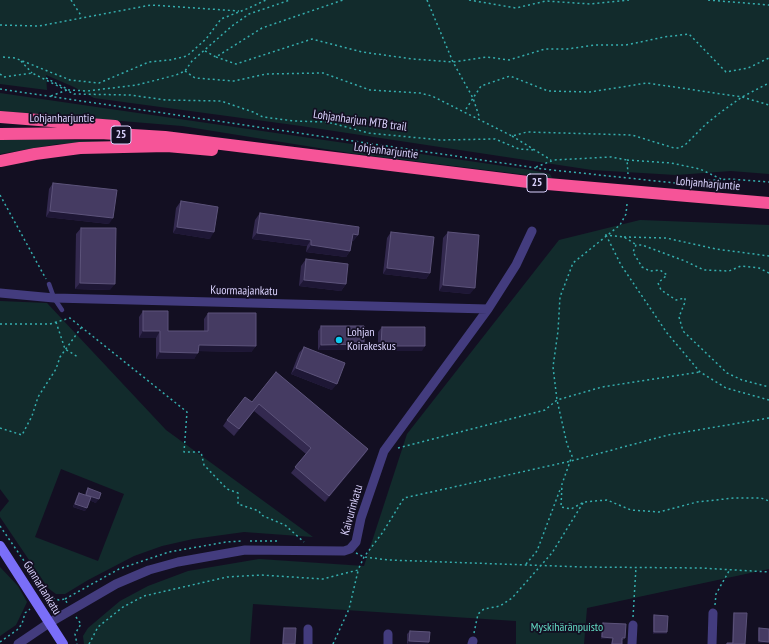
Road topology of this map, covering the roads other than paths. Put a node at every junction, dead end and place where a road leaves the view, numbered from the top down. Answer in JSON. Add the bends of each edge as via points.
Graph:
{"nodes":[{"id":1,"x":0,"y":117,"type":"edge"},
{"id":2,"x":0,"y":134,"type":"edge"},
{"id":3,"x":241,"y":146,"type":"junction"},
{"id":4,"x":307,"y":155,"type":"junction"},
{"id":5,"x":0,"y":161,"type":"edge"},
{"id":6,"x":769,"y":203,"type":"edge"},
{"id":7,"x":532,"y":230,"type":"dead end"},
{"id":8,"x":49,"y":284,"type":"road end"},
{"id":9,"x":0,"y":293,"type":"edge"},
{"id":10,"x":54,"y":298,"type":"junction"},
{"id":11,"x":488,"y":309,"type":"junction"},
{"id":12,"x":62,"y":310,"type":"dead end"},
{"id":13,"x":0,"y":546,"type":"edge"},
{"id":14,"x":714,"y":613,"type":"road end"},
{"id":15,"x":49,"y":623,"type":"junction"},
{"id":16,"x":633,"y":625,"type":"road end"},
{"id":17,"x":308,"y":629,"type":"dead end"},
{"id":18,"x":388,"y":634,"type":"dead end"},
{"id":19,"x":18,"y":644,"type":"edge"},
{"id":20,"x":63,"y":644,"type":"edge"},
{"id":21,"x":308,"y":644,"type":"edge"},
{"id":22,"x":388,"y":644,"type":"edge"},
{"id":23,"x":632,"y":644,"type":"edge"},
{"id":24,"x":712,"y":644,"type":"edge"}],
"edges":[{"from":1,"to":3,"type":"highway","via":[[165,130]]},
{"from":2,"to":3,"type":"highway","name":"Lohjanharjuntie","number":"25","via":[[100,133]]},
{"from":3,"to":4,"type":"highway","name":"Lohjanharjuntie","number":"25"},
{"from":4,"to":5,"type":"highway","via":[[167,146],[113,147],[35,154]]},
{"from":4,"to":6,"type":"highway","name":"Lohjanharjuntie","number":"25","via":[[536,183]]},
{"from":7,"to":11,"type":"street","name":"Kaivurinkatu","via":[[516,265]]},
{"from":8,"to":10,"type":"lane"},
{"from":9,"to":10,"type":"street","name":"Kuormaajankatu"},
{"from":10,"to":11,"type":"street","name":"Kuormaajankatu"},
{"from":10,"to":12,"type":"lane"},
{"from":11,"to":15,"type":"street","name":"Kaivurinkatu","via":[[384,451],[361,518],[356,542],[348,551],[245,550],[178,562],[149,570],[116,584]]},
{"from":13,"to":15,"type":"street","name":"Gunnarlankatu"},
{"from":14,"to":24,"type":"street"},
{"from":15,"to":19,"type":"street","name":"Kaivurinkatu"},
{"from":15,"to":20,"type":"street","name":"Gunnarlankatu"},
{"from":16,"to":23,"type":"street"},
{"from":17,"to":21,"type":"street"},
{"from":18,"to":22,"type":"street"}]}
